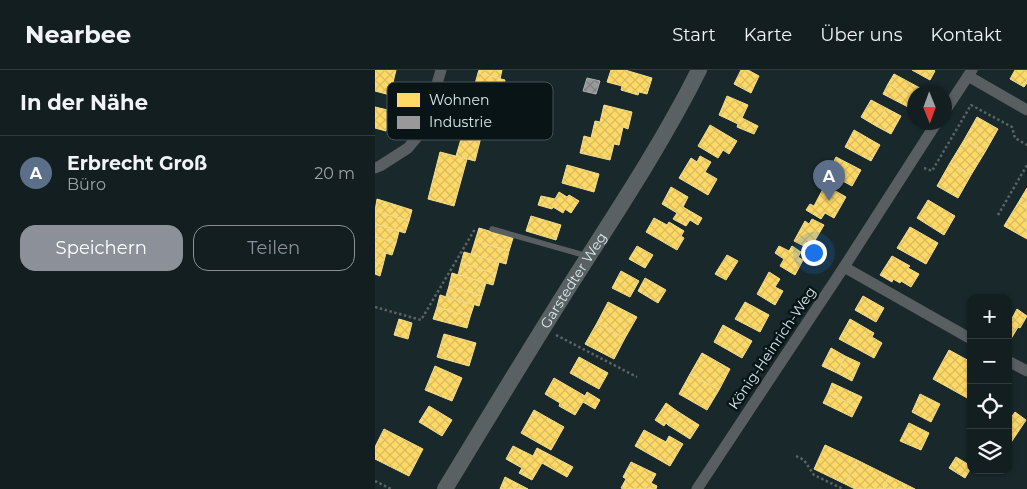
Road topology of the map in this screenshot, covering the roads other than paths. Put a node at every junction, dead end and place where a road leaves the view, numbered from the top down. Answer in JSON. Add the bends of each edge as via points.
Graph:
{"nodes":[{"id":1,"x":699,"y":70,"type":"edge"},
{"id":2,"x":970,"y":73,"type":"edge"},
{"id":3,"x":952,"y":100,"type":"edge"},
{"id":4,"x":1027,"y":110,"type":"edge"},
{"id":5,"x":932,"y":130,"type":"edge"},
{"id":6,"x":414,"y":140,"type":"edge"},
{"id":7,"x":375,"y":168,"type":"edge"},
{"id":8,"x":492,"y":228,"type":"dead end"},
{"id":9,"x":589,"y":256,"type":"junction"},
{"id":10,"x":844,"y":267,"type":"junction"},
{"id":11,"x":967,"y":337,"type":"edge"},
{"id":12,"x":1012,"y":363,"type":"edge"},
{"id":13,"x":1027,"y":371,"type":"edge"},
{"id":14,"x":445,"y":489,"type":"edge"},
{"id":15,"x":697,"y":489,"type":"edge"}],
"edges":[{"from":1,"to":9,"type":"main road","name":"Garstedter Weg","via":[[683,102]]},
{"from":2,"to":3,"type":"street"},
{"from":2,"to":4,"type":"street"},
{"from":5,"to":10,"type":"street","name":"König-Heinrich-Weg"},
{"from":6,"to":7,"type":"street"},
{"from":8,"to":9,"type":"lane"},
{"from":9,"to":14,"type":"main road","name":"Garstedter Weg"},
{"from":10,"to":11,"type":"street"},
{"from":10,"to":15,"type":"street","name":"König-Heinrich-Weg"},
{"from":12,"to":13,"type":"street"}]}
